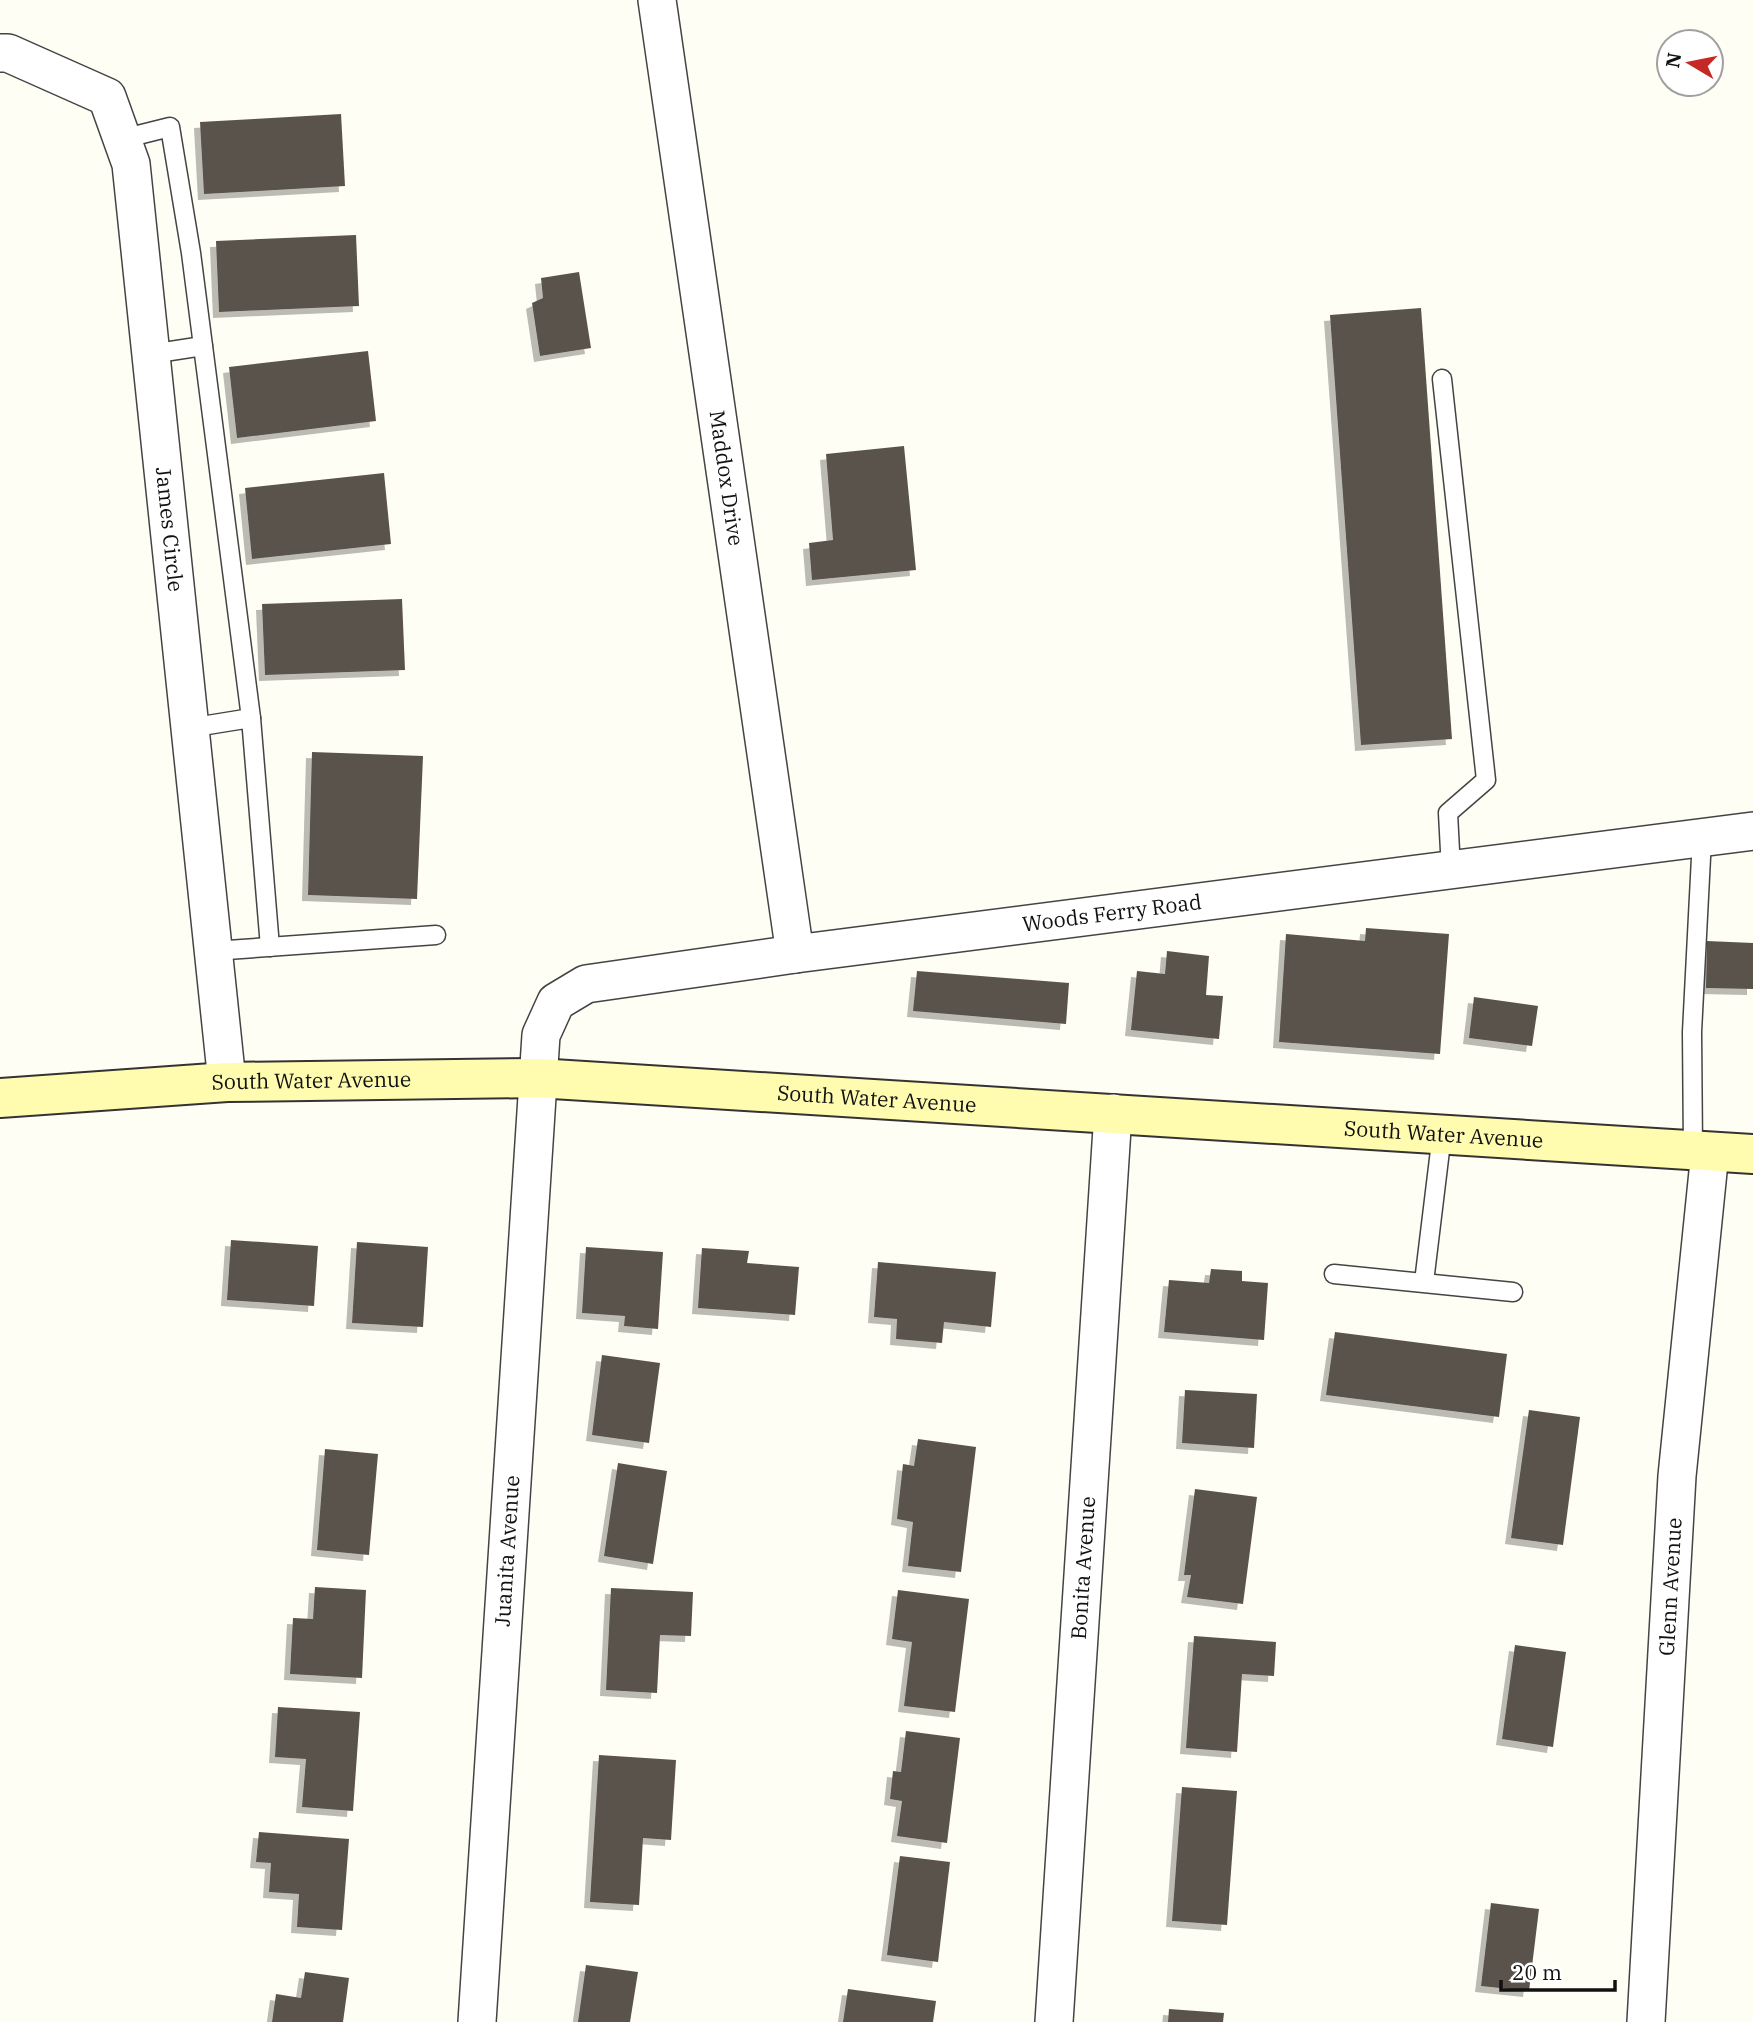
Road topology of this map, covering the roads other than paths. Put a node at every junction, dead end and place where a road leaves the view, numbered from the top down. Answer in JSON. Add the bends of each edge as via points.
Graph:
{"nodes":[{"id":1,"x":657,"y":0,"type":"edge"},
{"id":2,"x":0,"y":53,"type":"edge"},
{"id":3,"x":122,"y":139,"type":"junction"},
{"id":4,"x":203,"y":346,"type":"junction"},
{"id":5,"x":150,"y":354,"type":"junction"},
{"id":6,"x":1442,"y":379,"type":"dead end"},
{"id":7,"x":251,"y":718,"type":"junction"},
{"id":8,"x":189,"y":728,"type":"junction"},
{"id":9,"x":1753,"y":831,"type":"edge"},
{"id":10,"x":1702,"y":838,"type":"junction"},
{"id":11,"x":1451,"y":870,"type":"junction"},
{"id":12,"x":436,"y":935,"type":"dead end"},
{"id":13,"x":270,"y":947,"type":"junction"},
{"id":14,"x":213,"y":951,"type":"junction"},
{"id":15,"x":795,"y":954,"type":"junction"},
{"id":16,"x":537,"y":1078,"type":"junction"},
{"id":17,"x":227,"y":1082,"type":"junction"},
{"id":18,"x":0,"y":1098,"type":"edge"},
{"id":19,"x":1113,"y":1113,"type":"junction"},
{"id":20,"x":1442,"y":1134,"type":"junction"},
{"id":21,"x":1702,"y":1151,"type":"junction"},
{"id":22,"x":1753,"y":1154,"type":"edge"},
{"id":23,"x":1334,"y":1274,"type":"dead end"},
{"id":24,"x":1424,"y":1282,"type":"junction"},
{"id":25,"x":1513,"y":1292,"type":"dead end"},
{"id":26,"x":477,"y":2022,"type":"edge"},
{"id":27,"x":1054,"y":2022,"type":"edge"},
{"id":28,"x":1646,"y":2022,"type":"edge"}],
"edges":[{"from":1,"to":15,"type":"street","name":"Maddox Drive"},
{"from":2,"to":3,"type":"street","name":"James Circle","via":[[107,97]]},
{"from":3,"to":4,"type":"lane","via":[[170,127]]},
{"from":3,"to":5,"type":"street","name":"James Circle","via":[[131,164]]},
{"from":4,"to":5,"type":"lane"},
{"from":4,"to":7,"type":"lane"},
{"from":5,"to":8,"type":"street","name":"James Circle"},
{"from":6,"to":11,"type":"lane","via":[[1486,780],[1448,813]]},
{"from":7,"to":8,"type":"lane"},
{"from":7,"to":13,"type":"lane"},
{"from":8,"to":14,"type":"street","name":"James Circle"},
{"from":9,"to":10,"type":"street","name":"Woods Ferry Road"},
{"from":10,"to":11,"type":"street","name":"Woods Ferry Road"},
{"from":10,"to":21,"type":"lane","via":[[1692,1032]]},
{"from":11,"to":15,"type":"street","name":"Woods Ferry Road"},
{"from":12,"to":13,"type":"lane"},
{"from":13,"to":14,"type":"lane"},
{"from":14,"to":17,"type":"street","name":"James Circle"},
{"from":15,"to":16,"type":"street","name":"Woods Ferry Road","via":[[586,984],[555,1002],[541,1035]]},
{"from":16,"to":17,"type":"main road","name":"South Water Avenue"},
{"from":16,"to":19,"type":"main road","name":"South Water Avenue"},
{"from":16,"to":26,"type":"street","name":"Juanita Avenue"},
{"from":17,"to":18,"type":"main road","name":"South Water Avenue"},
{"from":19,"to":20,"type":"main road","name":"South Water Avenue"},
{"from":19,"to":27,"type":"street","name":"Bonita Avenue"},
{"from":20,"to":21,"type":"main road","name":"South Water Avenue"},
{"from":20,"to":24,"type":"lane"},
{"from":21,"to":22,"type":"main road","name":"South Water Avenue"},
{"from":21,"to":28,"type":"street","name":"Glenn Avenue","via":[[1677,1476]]},
{"from":23,"to":24,"type":"lane"},
{"from":24,"to":25,"type":"lane"}]}
